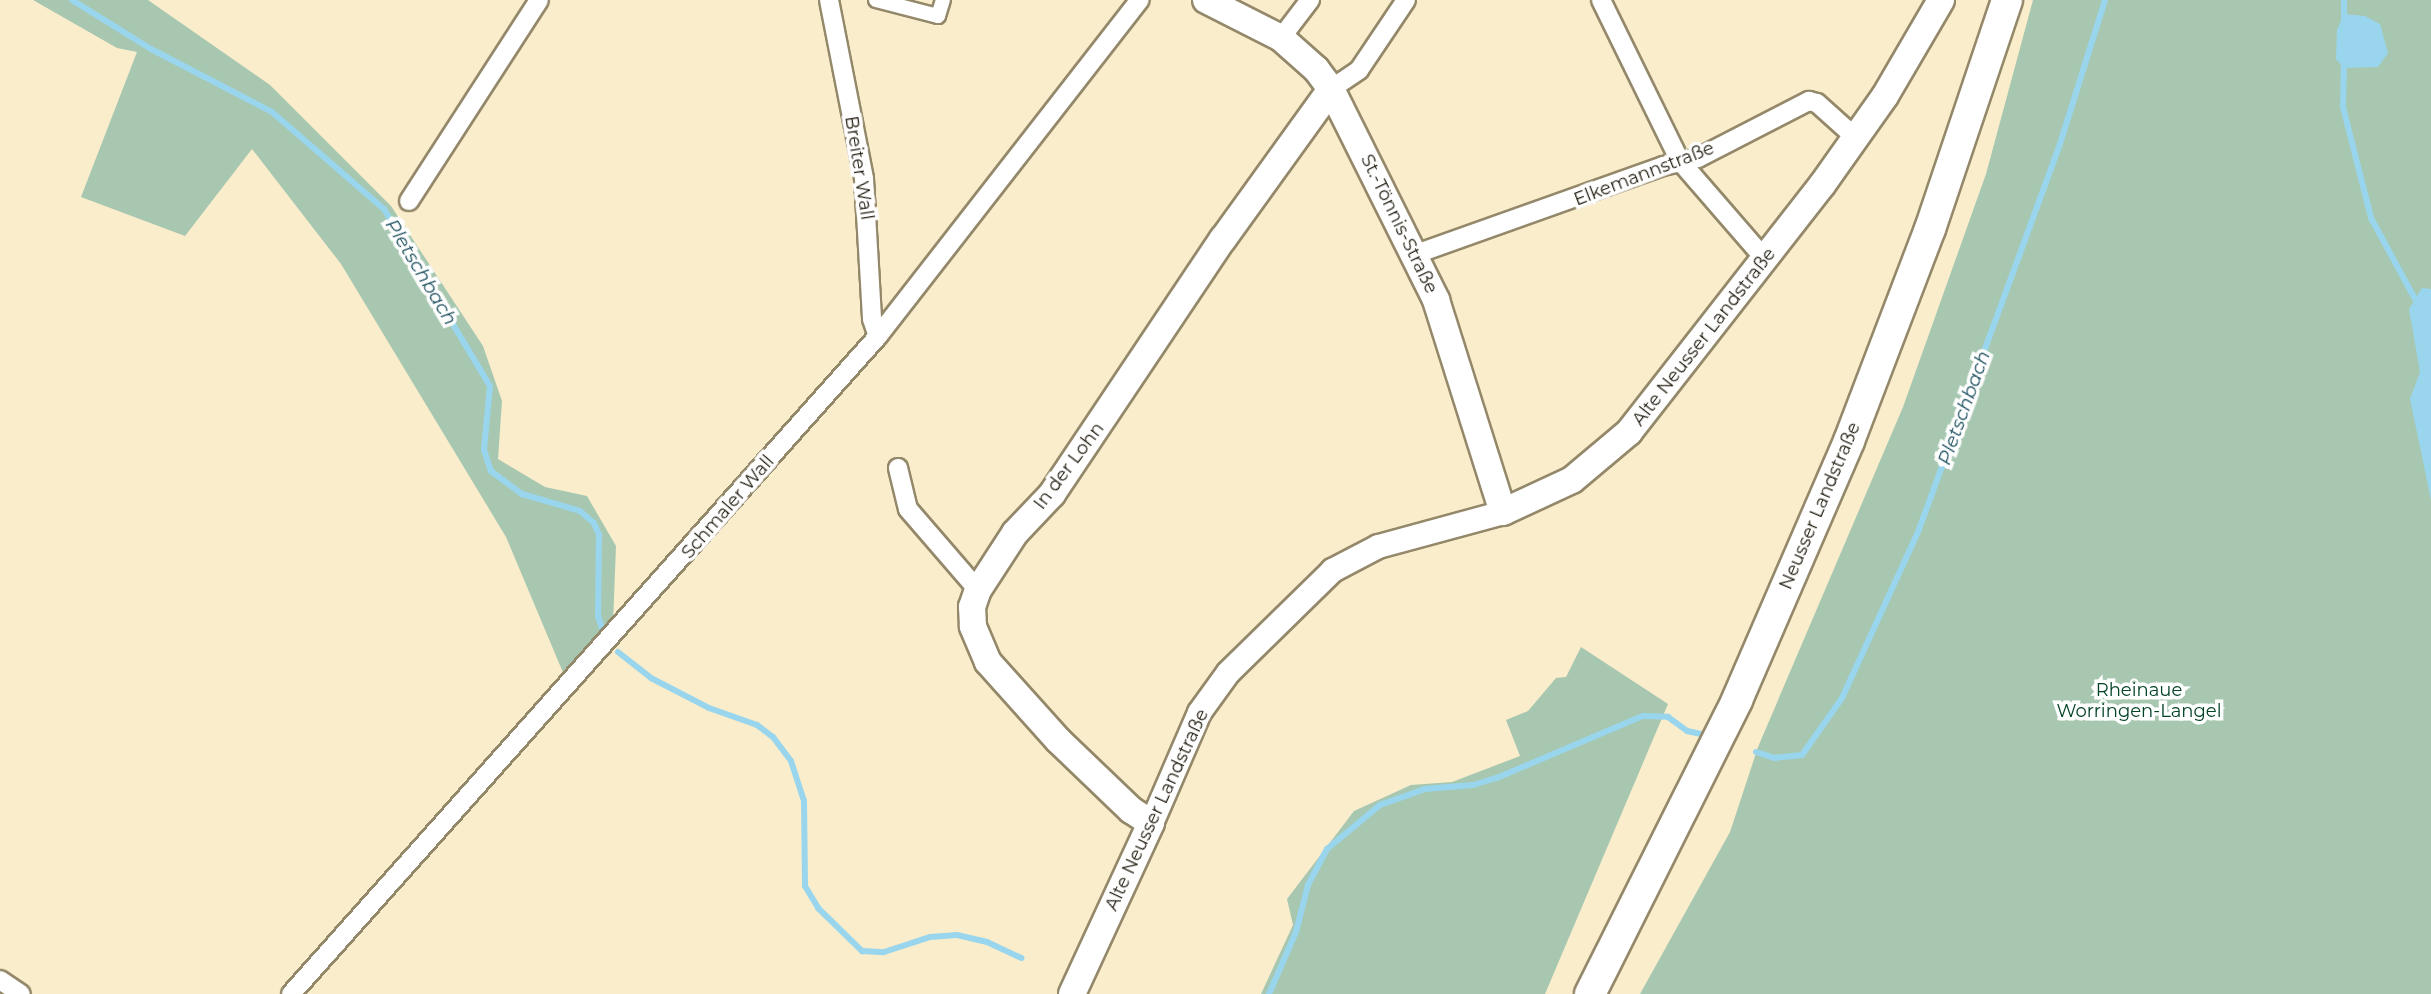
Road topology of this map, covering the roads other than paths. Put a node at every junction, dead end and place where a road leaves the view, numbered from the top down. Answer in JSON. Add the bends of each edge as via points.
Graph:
{"nodes":[{"id":1,"x":539,"y":0,"type":"edge"},
{"id":2,"x":829,"y":0,"type":"edge"},
{"id":3,"x":876,"y":0,"type":"edge"},
{"id":4,"x":943,"y":0,"type":"edge"},
{"id":5,"x":1140,"y":0,"type":"edge"},
{"id":6,"x":1206,"y":0,"type":"edge"},
{"id":7,"x":1310,"y":0,"type":"edge"},
{"id":8,"x":1406,"y":0,"type":"edge"},
{"id":9,"x":1601,"y":0,"type":"edge"},
{"id":10,"x":1941,"y":0,"type":"edge"},
{"id":11,"x":2007,"y":0,"type":"edge"},
{"id":12,"x":1281,"y":38,"type":"junction"},
{"id":13,"x":1331,"y":89,"type":"junction"},
{"id":14,"x":1856,"y":138,"type":"junction"},
{"id":15,"x":1679,"y":161,"type":"junction"},
{"id":16,"x":409,"y":201,"type":"dead end"},
{"id":17,"x":1416,"y":254,"type":"junction"},
{"id":18,"x":1765,"y":259,"type":"junction"},
{"id":19,"x":878,"y":336,"type":"junction"},
{"id":20,"x":898,"y":468,"type":"dead end"},
{"id":21,"x":1503,"y":512,"type":"junction"},
{"id":22,"x":978,"y":590,"type":"junction"},
{"id":23,"x":1151,"y":823,"type":"junction"},
{"id":24,"x":0,"y":980,"type":"edge"},
{"id":25,"x":20,"y":994,"type":"edge"},
{"id":26,"x":290,"y":994,"type":"edge"},
{"id":27,"x":1072,"y":994,"type":"edge"},
{"id":28,"x":1590,"y":994,"type":"edge"}],
"edges":[{"from":1,"to":16,"type":"street"},
{"from":2,"to":19,"type":"street","name":"Breiter Wall","via":[[864,180],[872,319]]},
{"from":3,"to":4,"type":"street","via":[[938,16]]},
{"from":5,"to":19,"type":"street","name":"Schmaler Wall"},
{"from":6,"to":12,"type":"main road","name":"St.-Tönnis-Straße"},
{"from":7,"to":12,"type":"street"},
{"from":8,"to":13,"type":"street","via":[[1359,69]]},
{"from":9,"to":15,"type":"street"},
{"from":10,"to":14,"type":"main road","name":"Alte Neusser Landstraße"},
{"from":11,"to":28,"type":"main road","name":"Neusser Landstraße","via":[[1930,229],[1849,441],[1737,700]]},
{"from":12,"to":13,"type":"main road","name":"St.-Tönnis-Straße"},
{"from":13,"to":17,"type":"main road","name":"St.-Tönnis-Straße"},
{"from":13,"to":22,"type":"main road","name":"In der Lohn","via":[[1223,239],[1052,494],[1015,533]]},
{"from":14,"to":15,"type":"street","name":"Elkemannstraße","via":[[1809,101],[1698,158]]},
{"from":14,"to":18,"type":"main road","name":"Alte Neusser Landstraße"},
{"from":15,"to":17,"type":"street","name":"Elkemannstraße"},
{"from":15,"to":18,"type":"street"},
{"from":17,"to":21,"type":"main road","name":"St.-Tönnis-Straße","via":[[1455,351]]},
{"from":18,"to":21,"type":"main road","name":"Alte Neusser Landstraße","via":[[1629,432],[1572,480]]},
{"from":19,"to":26,"type":"street","name":"Schmaler Wall"},
{"from":20,"to":22,"type":"street","via":[[908,509]]},
{"from":21,"to":23,"type":"street","name":"Alte Neusser Landstraße","via":[[1378,546],[1332,570],[1221,682],[1199,712]]},
{"from":22,"to":23,"type":"main road","name":"In der Lohn","via":[[972,626],[988,662],[1058,740],[1131,810]]},
{"from":23,"to":27,"type":"main road","name":"Alte Neusser Landstraße"},
{"from":24,"to":25,"type":"street"}]}
